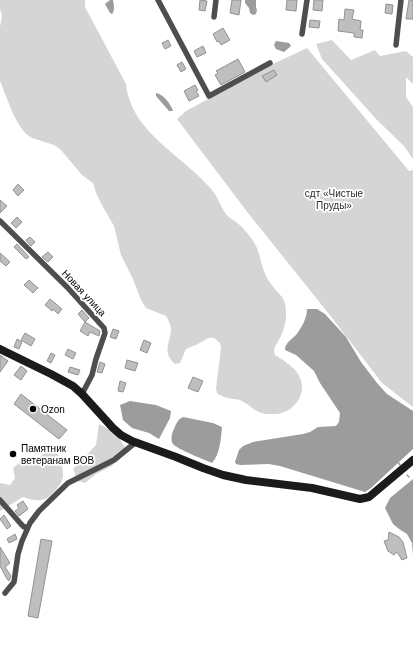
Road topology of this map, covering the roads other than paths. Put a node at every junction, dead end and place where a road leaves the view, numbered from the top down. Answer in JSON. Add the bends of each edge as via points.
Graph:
{"nodes":[{"id":1,"x":158,"y":0,"type":"edge"},
{"id":2,"x":216,"y":0,"type":"edge"},
{"id":3,"x":307,"y":0,"type":"edge"},
{"id":4,"x":401,"y":0,"type":"edge"},
{"id":5,"x":214,"y":17,"type":"dead end"},
{"id":6,"x":302,"y":34,"type":"dead end"},
{"id":7,"x":396,"y":45,"type":"dead end"},
{"id":8,"x":270,"y":63,"type":"dead end"},
{"id":9,"x":0,"y":221,"type":"edge"},
{"id":10,"x":0,"y":349,"type":"edge"},
{"id":11,"x":82,"y":394,"type":"junction"},
{"id":12,"x":136,"y":442,"type":"junction"},
{"id":13,"x":413,"y":460,"type":"edge"},
{"id":14,"x":0,"y":500,"type":"edge"},
{"id":15,"x":28,"y":526,"type":"junction"},
{"id":16,"x":5,"y":593,"type":"dead end"}],
"edges":[{"from":1,"to":8,"type":"street","via":[[209,96]]},
{"from":2,"to":5,"type":"street"},
{"from":3,"to":6,"type":"street"},
{"from":4,"to":7,"type":"street"},
{"from":9,"to":11,"type":"street","name":"Новая улица","via":[[67,287],[104,328],[105,333],[92,375]]},
{"from":10,"to":11,"type":"main road","via":[[73,386]]},
{"from":11,"to":12,"type":"main road","via":[[121,435]]},
{"from":12,"to":13,"type":"main road","via":[[223,475],[312,488],[360,499],[369,497]]},
{"from":12,"to":15,"type":"street","via":[[114,460],[68,483]]},
{"from":14,"to":15,"type":"street","via":[[24,527]]},
{"from":15,"to":16,"type":"street","via":[[18,554],[14,582]]}]}
